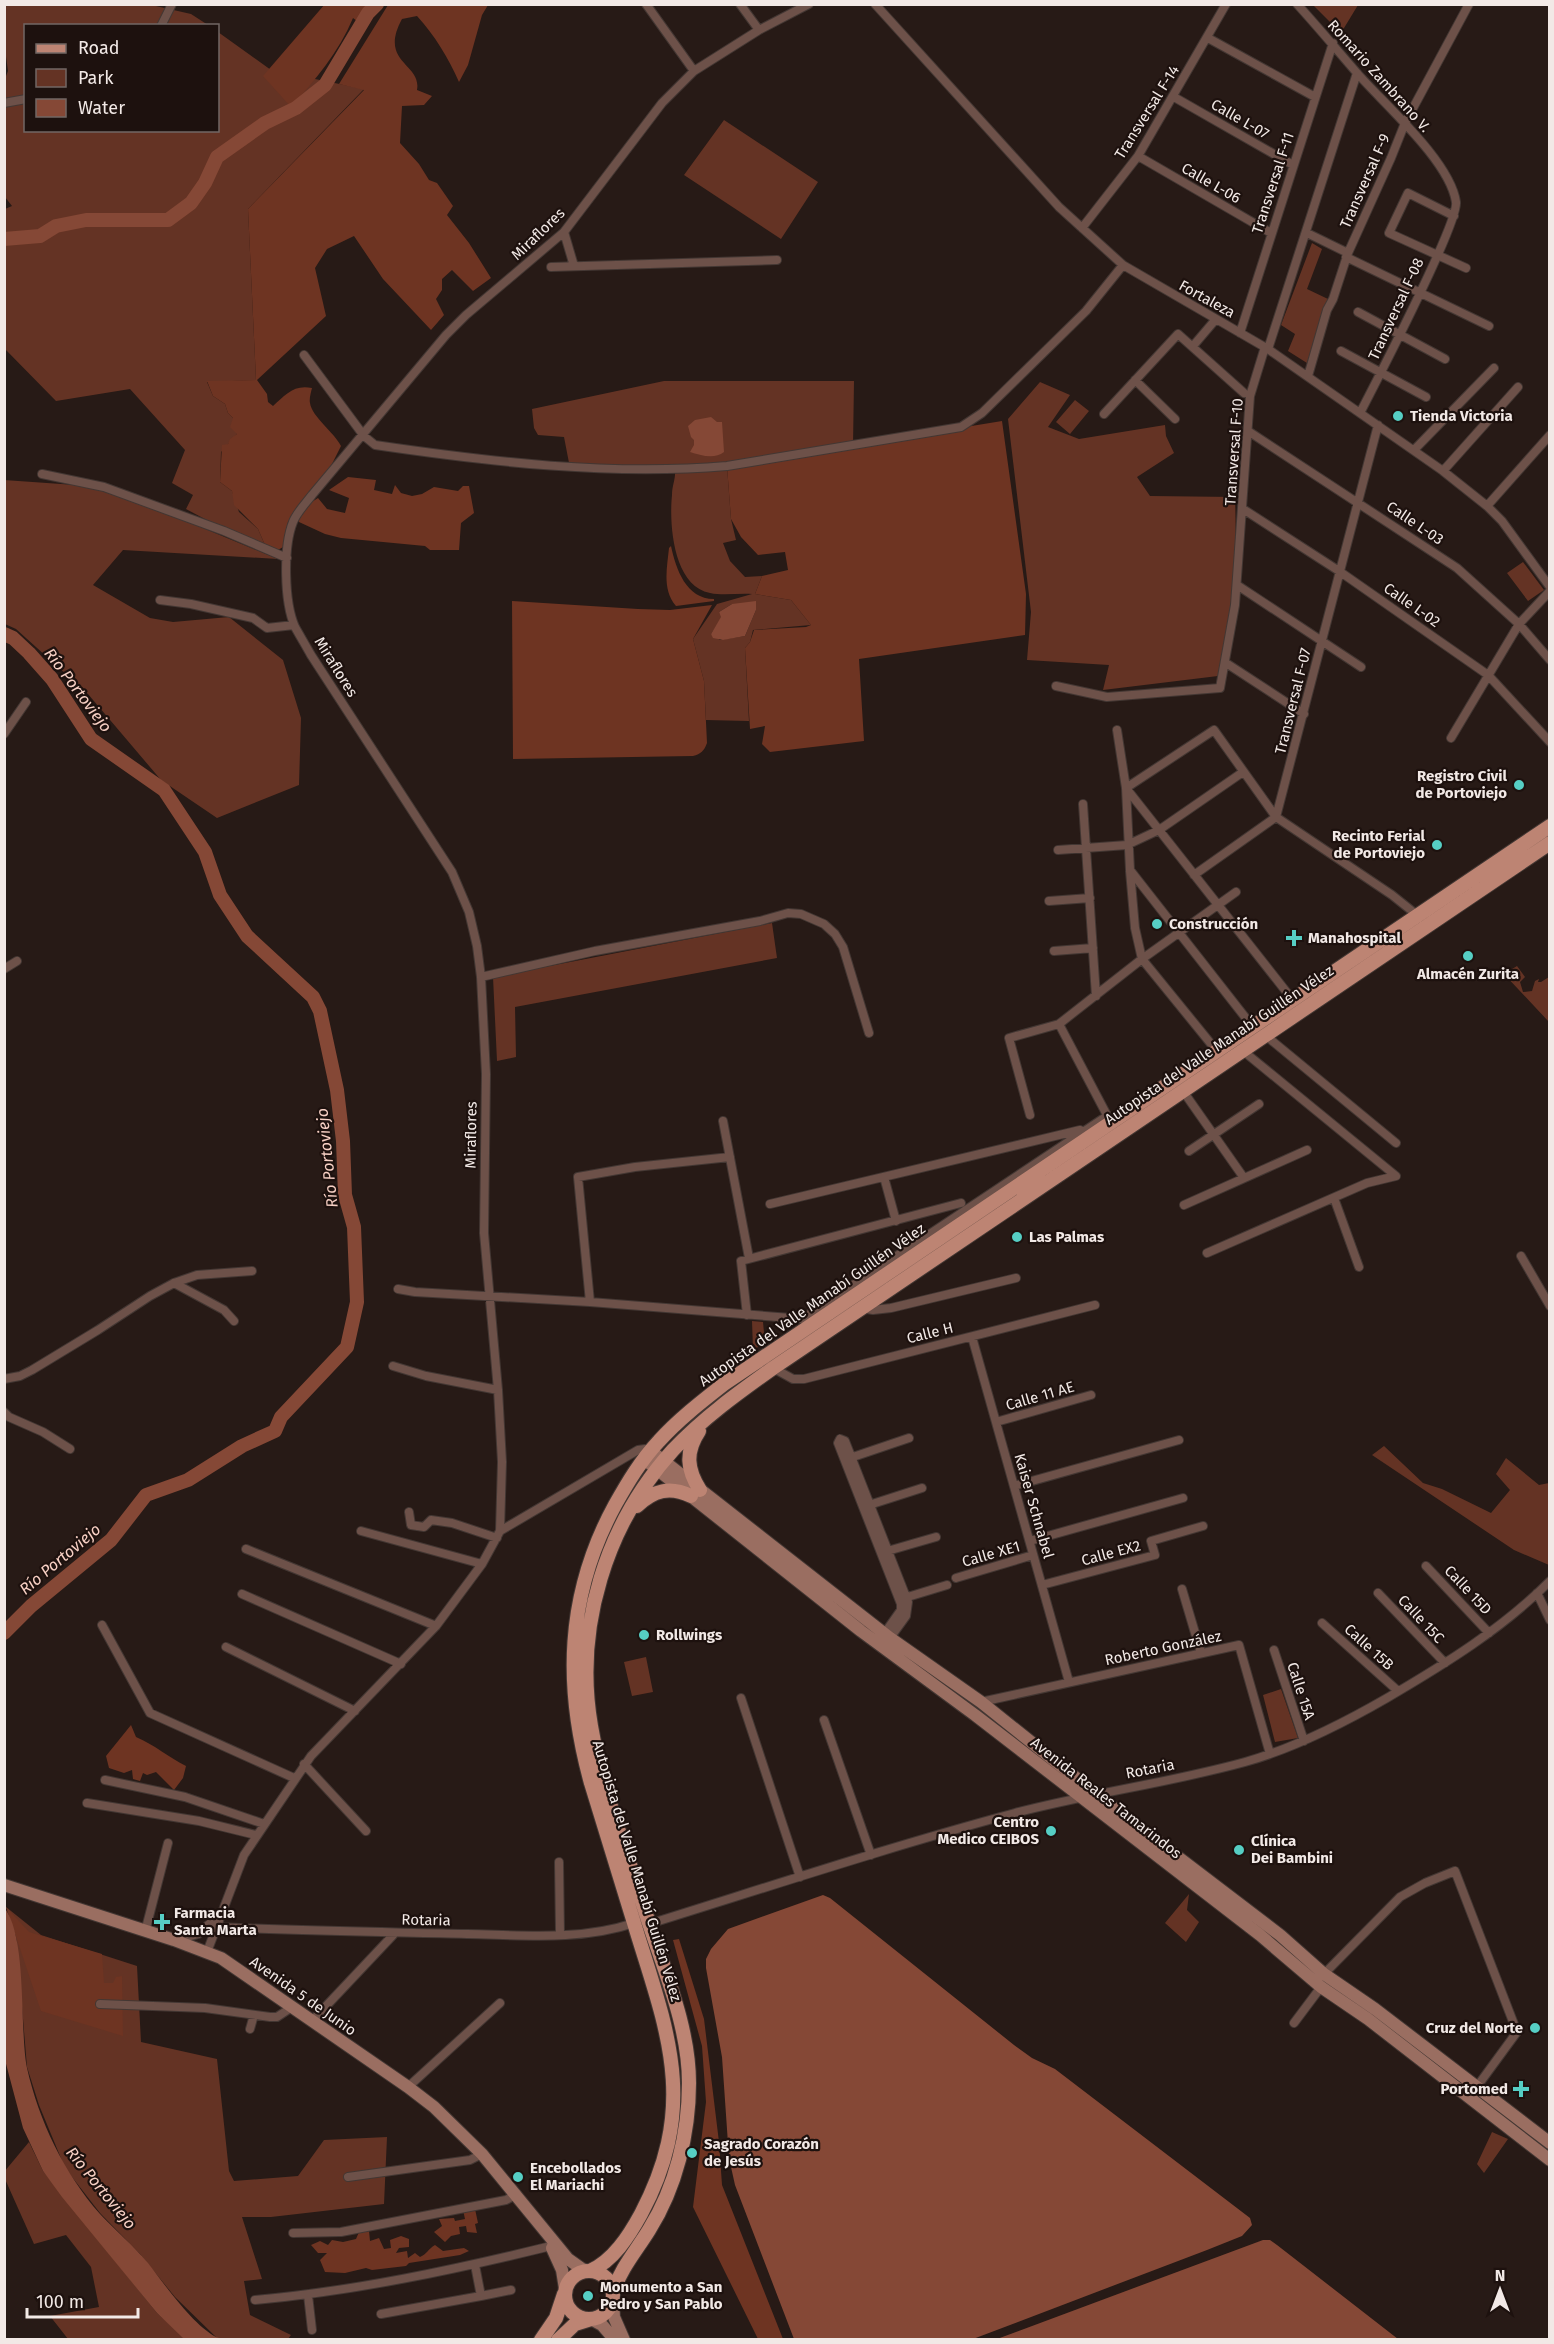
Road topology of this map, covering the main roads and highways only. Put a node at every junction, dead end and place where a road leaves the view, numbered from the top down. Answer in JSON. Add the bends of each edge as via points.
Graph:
{"nodes":[{"id":1,"x":1550,"y":826,"type":"edge"},
{"id":2,"x":1550,"y":843,"type":"edge"},
{"id":3,"x":1282,"y":1014,"type":"junction"},
{"id":4,"x":718,"y":1409,"type":"junction"},
{"id":5,"x":647,"y":1455,"type":"junction"},
{"id":6,"x":660,"y":1465,"type":"junction"},
{"id":7,"x":695,"y":1493,"type":"junction"},
{"id":8,"x":625,"y":1519,"type":"junction"},
{"id":9,"x":4,"y":1885,"type":"edge"},
{"id":10,"x":1264,"y":1930,"type":"junction"},
{"id":11,"x":1492,"y":2107,"type":"junction"},
{"id":12,"x":1550,"y":2143,"type":"edge"},
{"id":13,"x":1550,"y":2160,"type":"edge"},
{"id":14,"x":533,"y":2216,"type":"junction"},
{"id":15,"x":590,"y":2271,"type":"junction"},
{"id":16,"x":565,"y":2289,"type":"junction"},
{"id":17,"x":613,"y":2296,"type":"junction"},
{"id":18,"x":591,"y":2319,"type":"junction"},
{"id":19,"x":541,"y":2340,"type":"edge"},
{"id":20,"x":558,"y":2340,"type":"edge"},
{"id":21,"x":615,"y":2340,"type":"edge"},
{"id":22,"x":624,"y":2340,"type":"edge"}],
"edges":[{"from":1,"to":3,"type":"main road","name":"Autopista del Valle Manabí Guillén Vélez","via":[[1292,999]]},
{"from":2,"to":3,"type":"main road","name":"Autopista del Valle Manabí Guillén Vélez"},
{"from":3,"to":4,"type":"main road","name":"Autopista del Valle Manabí Guillén Vélez","via":[[1265,1035],[772,1368]]},
{"from":3,"to":5,"type":"main road","name":"Autopista del Valle Manabí Guillén Vélez","via":[[1252,1026],[809,1320],[707,1397]]},
{"from":4,"to":6,"type":"main road","name":"Autopista del Valle Manabí Guillén Vélez"},
{"from":4,"to":7,"type":"main road","via":[[696,1434],[690,1449],[689,1468]]},
{"from":5,"to":6,"type":"main road","name":"Avenida Reales Tamarindos"},
{"from":5,"to":15,"type":"main road","name":"Autopista del Valle Manabí Guillén Vélez","via":[[610,1515],[591,1559],[579,1604],[573,1650],[574,1700],[583,1754],[669,2040],[674,2082],[662,2166],[638,2219],[611,2256]]},
{"from":6,"to":7,"type":"main road","name":"Avenida Reales Tamarindos"},
{"from":6,"to":8,"type":"main road","name":"Autopista del Valle Manabí Guillén Vélez"},
{"from":7,"to":8,"type":"main road","via":[[656,1492]]},
{"from":7,"to":10,"type":"main road","name":"Avenida Reales Tamarindos","via":[[981,1702]]},
{"from":7,"to":10,"type":"main road","name":"Avenida Reales Tamarindos","via":[[861,1631],[1079,1797]]},
{"from":8,"to":17,"type":"main road","name":"Autopista del Valle Manabí Guillén Vélez","via":[[604,1569],[591,1615],[586,1663],[591,1725],[602,1775],[685,2041],[689,2081],[687,2122],[678,2165],[649,2231],[621,2271]]},
{"from":9,"to":14,"type":"main road","name":"Avenida 5 de Junio","via":[[174,1940],[239,1970],[434,2108],[482,2154]]},
{"from":10,"to":11,"type":"main road","name":"Avenida Reales Tamarindos","via":[[1375,2009],[1476,2088]]},
{"from":10,"to":11,"type":"main road","name":"Avenida Reales Tamarindos","via":[[1321,1987]]},
{"from":11,"to":12,"type":"main road","name":"Avenida Reales Tamarindos"},
{"from":11,"to":13,"type":"main road","name":"Avenida Reales Tamarindos"},
{"from":14,"to":15,"type":"main road","via":[[568,2259]]},
{"from":14,"to":16,"type":"main road","via":[[562,2270]]},
{"from":15,"to":16,"type":"main road","via":[[577,2274]]},
{"from":15,"to":17,"type":"main road","via":[[608,2280]]},
{"from":16,"to":18,"type":"main road","via":[[570,2311]]},
{"from":16,"to":19,"type":"main road","via":[[556,2318]]},
{"from":17,"to":18,"type":"main road","via":[[605,2313]]},
{"from":17,"to":22,"type":"main road","via":[[614,2317]]},
{"from":18,"to":20,"type":"main road","via":[[575,2324]]},
{"from":18,"to":21,"type":"main road"}]}
